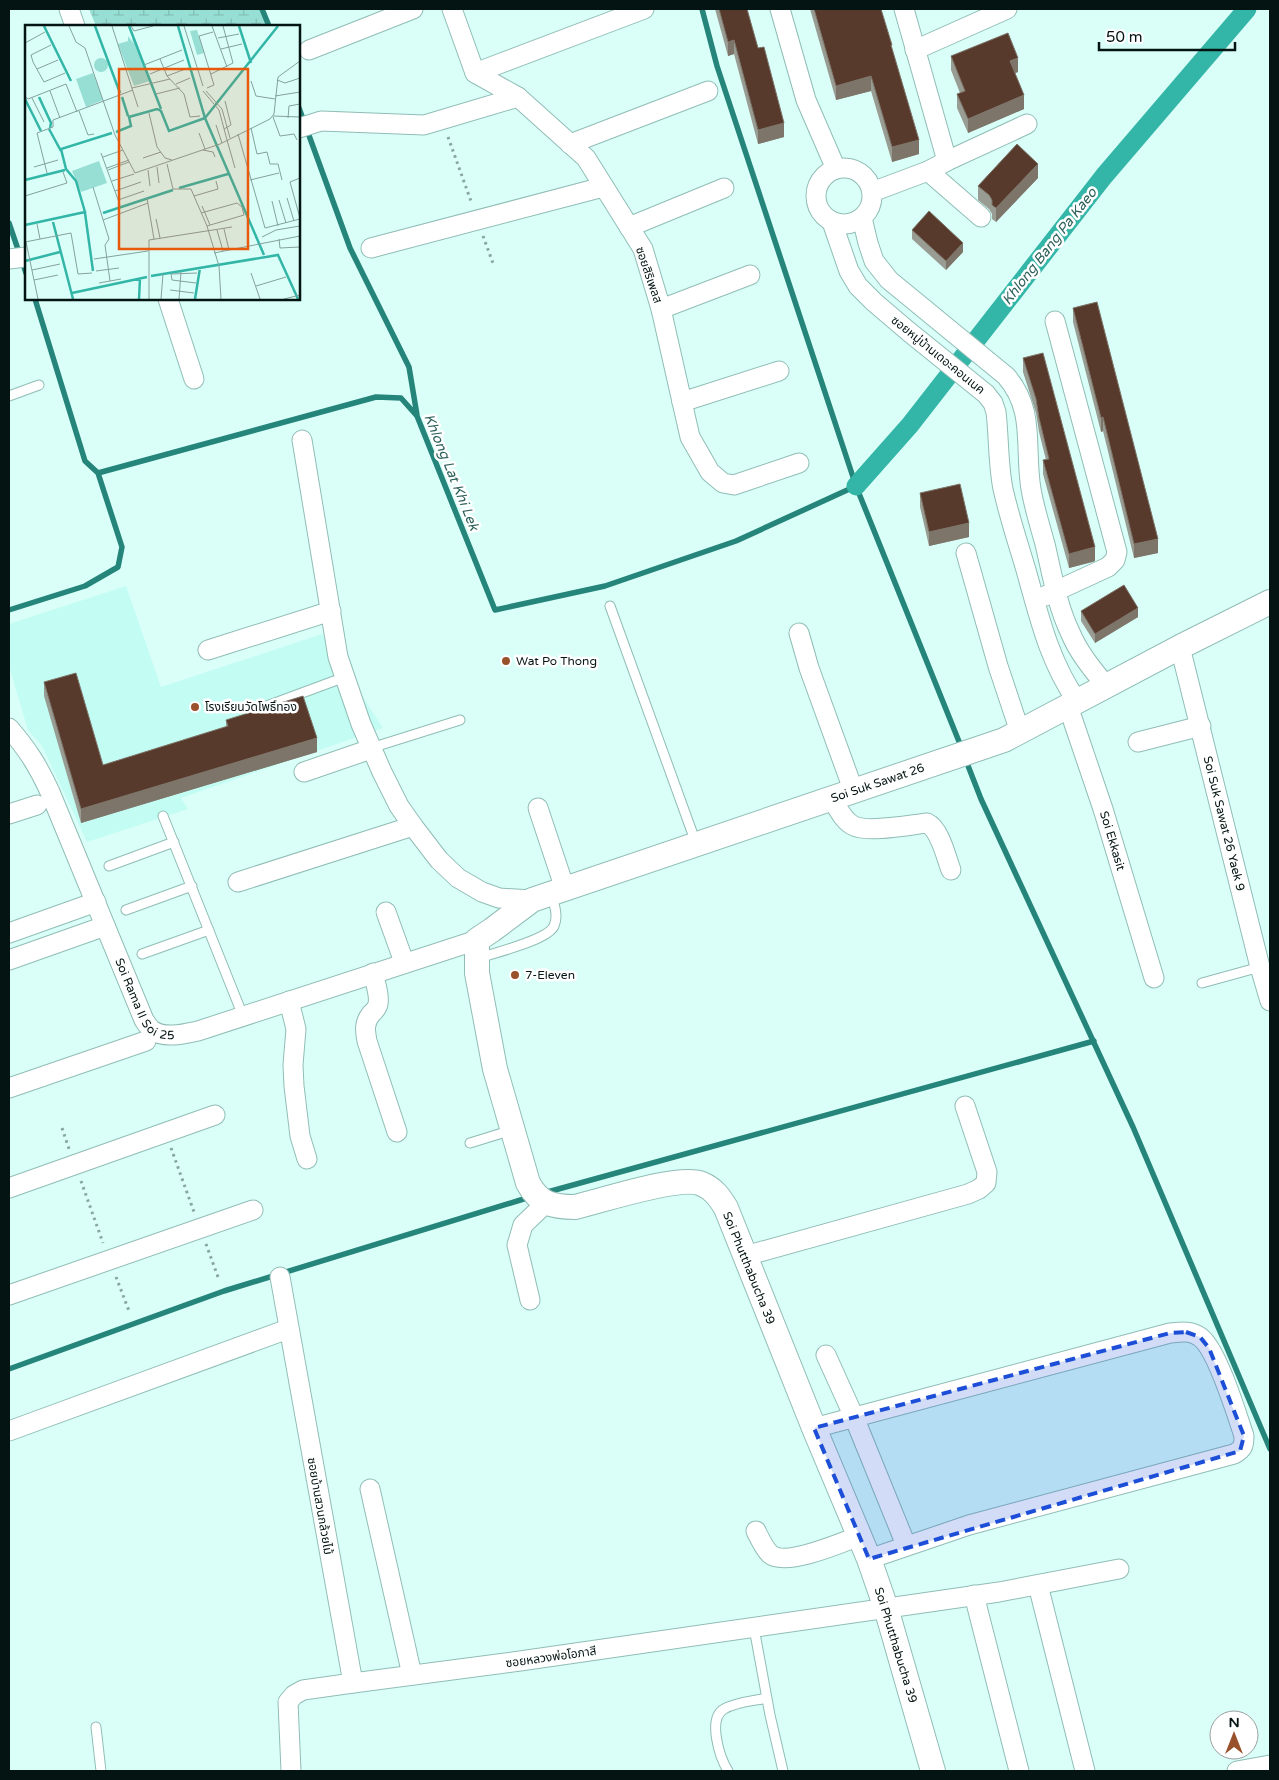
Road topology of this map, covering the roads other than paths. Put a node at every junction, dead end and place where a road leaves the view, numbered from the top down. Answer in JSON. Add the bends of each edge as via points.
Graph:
{"nodes":[{"id":1,"x":69,"y":9,"type":"edge"},
{"id":2,"x":413,"y":9,"type":"edge"},
{"id":3,"x":452,"y":9,"type":"edge"},
{"id":4,"x":644,"y":9,"type":"edge"},
{"id":5,"x":780,"y":9,"type":"edge"},
{"id":6,"x":904,"y":9,"type":"edge"},
{"id":7,"x":1007,"y":9,"type":"edge"},
{"id":8,"x":76,"y":25,"type":"edge"},
{"id":9,"x":309,"y":50,"type":"dead end"},
{"id":10,"x":915,"y":50,"type":"junction"},
{"id":11,"x":475,"y":72,"type":"junction"},
{"id":12,"x":708,"y":91,"type":"dead end"},
{"id":13,"x":518,"y":97,"type":"junction"},
{"id":14,"x":1028,"y":124,"type":"dead end"},
{"id":15,"x":300,"y":128,"type":"edge"},
{"id":16,"x":570,"y":144,"type":"junction"},
{"id":17,"x":947,"y":161,"type":"junction"},
{"id":18,"x":836,"y":169,"type":"junction"},
{"id":19,"x":928,"y":171,"type":"junction"},
{"id":20,"x":603,"y":187,"type":"junction"},
{"id":21,"x":724,"y":188,"type":"dead end"},
{"id":22,"x":872,"y":192,"type":"junction"},
{"id":23,"x":981,"y":217,"type":"dead end"},
{"id":24,"x":862,"y":218,"type":"junction"},
{"id":25,"x":832,"y":222,"type":"junction"},
{"id":26,"x":629,"y":227,"type":"junction"},
{"id":27,"x":371,"y":248,"type":"dead end"},
{"id":28,"x":25,"y":257,"type":"edge"},
{"id":29,"x":9,"y":259,"type":"edge"},
{"id":30,"x":750,"y":275,"type":"dead end"},
{"id":31,"x":168,"y":300,"type":"edge"},
{"id":32,"x":661,"y":309,"type":"junction"},
{"id":33,"x":1055,"y":321,"type":"dead end"},
{"id":34,"x":779,"y":371,"type":"dead end"},
{"id":35,"x":194,"y":378,"type":"dead end"},
{"id":36,"x":40,"y":385,"type":"dead end"},
{"id":37,"x":9,"y":396,"type":"edge"},
{"id":38,"x":682,"y":402,"type":"junction"},
{"id":39,"x":302,"y":440,"type":"dead end"},
{"id":40,"x":799,"y":463,"type":"dead end"},
{"id":41,"x":966,"y":553,"type":"dead end"},
{"id":42,"x":1056,"y":592,"type":"junction"},
{"id":43,"x":1034,"y":600,"type":"junction"},
{"id":44,"x":1270,"y":602,"type":"edge"},
{"id":45,"x":610,"y":606,"type":"dead end"},
{"id":46,"x":331,"y":611,"type":"junction"},
{"id":47,"x":799,"y":633,"type":"dead end"},
{"id":48,"x":1180,"y":646,"type":"junction"},
{"id":49,"x":208,"y":650,"type":"dead end"},
{"id":50,"x":345,"y":677,"type":"junction"},
{"id":51,"x":1106,"y":686,"type":"junction"},
{"id":52,"x":1072,"y":704,"type":"junction"},
{"id":53,"x":256,"y":710,"type":"edge"},
{"id":54,"x":460,"y":720,"type":"dead end"},
{"id":55,"x":1201,"y":726,"type":"junction"},
{"id":56,"x":9,"y":728,"type":"edge"},
{"id":57,"x":1012,"y":736,"type":"junction"},
{"id":58,"x":1138,"y":742,"type":"dead end"},
{"id":59,"x":371,"y":748,"type":"junction"},
{"id":60,"x":304,"y":772,"type":"dead end"},
{"id":61,"x":843,"y":795,"type":"junction"},
{"id":62,"x":36,"y":805,"type":"dead end"},
{"id":63,"x":538,"y":808,"type":"dead end"},
{"id":64,"x":9,"y":814,"type":"edge"},
{"id":65,"x":163,"y":816,"type":"dead end"},
{"id":66,"x":413,"y":826,"type":"junction"},
{"id":67,"x":174,"y":842,"type":"junction"},
{"id":68,"x":696,"y":845,"type":"junction"},
{"id":69,"x":108,"y":866,"type":"dead end"},
{"id":70,"x":951,"y":870,"type":"dead end"},
{"id":71,"x":238,"y":882,"type":"dead end"},
{"id":72,"x":192,"y":886,"type":"junction"},
{"id":73,"x":549,"y":894,"type":"junction"},
{"id":74,"x":96,"y":902,"type":"junction"},
{"id":75,"x":126,"y":910,"type":"dead end"},
{"id":76,"x":386,"y":912,"type":"dead end"},
{"id":77,"x":105,"y":926,"type":"junction"},
{"id":78,"x":209,"y":930,"type":"junction"},
{"id":79,"x":9,"y":933,"type":"edge"},
{"id":80,"x":476,"y":949,"type":"junction"},
{"id":81,"x":142,"y":954,"type":"dead end"},
{"id":82,"x":9,"y":960,"type":"edge"},
{"id":83,"x":404,"y":962,"type":"junction"},
{"id":84,"x":1260,"y":967,"type":"junction"},
{"id":85,"x":373,"y":973,"type":"junction"},
{"id":86,"x":1154,"y":978,"type":"dead end"},
{"id":87,"x":1202,"y":983,"type":"dead end"},
{"id":88,"x":289,"y":1001,"type":"junction"},
{"id":89,"x":1270,"y":1002,"type":"edge"},
{"id":90,"x":243,"y":1016,"type":"junction"},
{"id":91,"x":146,"y":1041,"type":"dead end"},
{"id":92,"x":9,"y":1088,"type":"edge"},
{"id":93,"x":966,"y":1106,"type":"dead end"},
{"id":94,"x":215,"y":1116,"type":"dead end"},
{"id":95,"x":512,"y":1130,"type":"junction"},
{"id":96,"x":397,"y":1132,"type":"dead end"},
{"id":97,"x":470,"y":1143,"type":"dead end"},
{"id":98,"x":307,"y":1159,"type":"dead end"},
{"id":99,"x":9,"y":1188,"type":"edge"},
{"id":100,"x":546,"y":1203,"type":"junction"},
{"id":101,"x":253,"y":1210,"type":"dead end"},
{"id":102,"x":745,"y":1256,"type":"junction"},
{"id":103,"x":280,"y":1277,"type":"dead end"},
{"id":104,"x":9,"y":1295,"type":"edge"},
{"id":105,"x":530,"y":1300,"type":"dead end"},
{"id":106,"x":288,"y":1329,"type":"junction"},
{"id":107,"x":826,"y":1355,"type":"dead end"},
{"id":108,"x":854,"y":1417,"type":"junction"},
{"id":109,"x":814,"y":1428,"type":"junction"},
{"id":110,"x":9,"y":1431,"type":"edge"},
{"id":111,"x":370,"y":1489,"type":"dead end"},
{"id":112,"x":756,"y":1531,"type":"dead end"},
{"id":113,"x":859,"y":1536,"type":"junction"},
{"id":114,"x":906,"y":1545,"type":"junction"},
{"id":115,"x":869,"y":1559,"type":"junction"},
{"id":116,"x":1119,"y":1569,"type":"dead end"},
{"id":117,"x":1038,"y":1585,"type":"junction"},
{"id":118,"x":974,"y":1595,"type":"junction"},
{"id":119,"x":886,"y":1608,"type":"junction"},
{"id":120,"x":754,"y":1628,"type":"junction"},
{"id":121,"x":412,"y":1675,"type":"junction"},
{"id":122,"x":353,"y":1682,"type":"junction"},
{"id":123,"x":767,"y":1698,"type":"junction"},
{"id":124,"x":96,"y":1727,"type":"dead end"},
{"id":125,"x":1270,"y":1765,"type":"edge"},
{"id":126,"x":101,"y":1771,"type":"edge"},
{"id":127,"x":291,"y":1771,"type":"edge"},
{"id":128,"x":728,"y":1771,"type":"edge"},
{"id":129,"x":783,"y":1771,"type":"edge"},
{"id":130,"x":933,"y":1771,"type":"edge"},
{"id":131,"x":1019,"y":1771,"type":"edge"},
{"id":132,"x":1085,"y":1771,"type":"edge"},
{"id":133,"x":1237,"y":1771,"type":"edge"}],
"edges":[{"from":1,"to":8,"type":"street"},
{"from":2,"to":9,"type":"street"},
{"from":3,"to":11,"type":"street"},
{"from":4,"to":11,"type":"street"},
{"from":5,"to":18,"type":"street","via":[[806,100]]},
{"from":6,"to":10,"type":"street"},
{"from":7,"to":10,"type":"street"},
{"from":10,"to":17,"type":"street"},
{"from":11,"to":13,"type":"street","name":"ซอยสิริเพลส"},
{"from":12,"to":16,"type":"street"},
{"from":13,"to":15,"type":"street","via":[[424,125],[321,120]]},
{"from":13,"to":16,"type":"street","name":"ซอยสิริเพลส"},
{"from":14,"to":17,"type":"street"},
{"from":16,"to":20,"type":"street","name":"ซอยสิริเพลส","via":[[586,158]]},
{"from":17,"to":19,"type":"street"},
{"from":18,"to":22,"type":"street","via":[[846,168],[863,175]]},
{"from":18,"to":25,"type":"street","name":"ซอยหมู่บ้านเดอะคอนเนค","via":[[818,183],[815,194],[816,206]]},
{"from":19,"to":22,"type":"street"},
{"from":19,"to":23,"type":"street"},
{"from":20,"to":26,"type":"street","name":"ซอยสิริเพลส"},
{"from":20,"to":27,"type":"street"},
{"from":21,"to":26,"type":"street"},
{"from":22,"to":24,"type":"street","via":[[871,204]]},
{"from":24,"to":25,"type":"street","via":[[853,223]]},
{"from":24,"to":42,"type":"street","via":[[874,261],[889,280],[1006,376],[1020,395],[1028,426],[1027,464],[1031,491]]},
{"from":25,"to":43,"type":"street","name":"ซอยหมู่บ้านเดอะคอนเนค","via":[[849,271],[858,286],[993,403],[1003,488]]},
{"from":26,"to":32,"type":"street","name":"ซอยสิริเพลส","via":[[643,249]]},
{"from":28,"to":29,"type":"street"},
{"from":30,"to":32,"type":"street"},
{"from":31,"to":35,"type":"street"},
{"from":32,"to":38,"type":"street","name":"ซอยสิริเพลส"},
{"from":33,"to":42,"type":"street","via":[[1117,552],[1108,568]]},
{"from":34,"to":38,"type":"street"},
{"from":36,"to":37,"type":"lane"},
{"from":38,"to":40,"type":"street","name":"ซอยสิริเพลส","via":[[690,437],[710,472],[723,483],[734,485]]},
{"from":39,"to":46,"type":"street"},
{"from":41,"to":57,"type":"street","via":[[998,666]]},
{"from":42,"to":43,"type":"street"},
{"from":42,"to":51,"type":"street","via":[[1070,633]]},
{"from":43,"to":52,"type":"street","name":"ซอยหมู่บ้านเดอะคอนเนค","via":[[1055,666]]},
{"from":44,"to":48,"type":"street","name":"Soi Suk Sawat 26"},
{"from":45,"to":68,"type":"lane"},
{"from":46,"to":49,"type":"street"},
{"from":46,"to":50,"type":"street","via":[[338,657]]},
{"from":47,"to":61,"type":"street"},
{"from":48,"to":51,"type":"street","name":"Soi Suk Sawat 26"},
{"from":48,"to":55,"type":"street","name":"Soi Suk Sawat 26 Yaek 9"},
{"from":50,"to":53,"type":"lane"},
{"from":50,"to":59,"type":"street"},
{"from":51,"to":52,"type":"street","name":"Soi Suk Sawat 26"},
{"from":52,"to":57,"type":"street","name":"Soi Suk Sawat 26"},
{"from":52,"to":86,"type":"street","name":"Soi Ekkasit"},
{"from":54,"to":59,"type":"lane"},
{"from":55,"to":58,"type":"street"},
{"from":55,"to":84,"type":"street","name":"Soi Suk Sawat 26 Yaek 9"},
{"from":56,"to":74,"type":"street","name":"Soi Rama II Soi 25","via":[[35,761]]},
{"from":57,"to":61,"type":"street","name":"Soi Suk Sawat 26"},
{"from":59,"to":60,"type":"street"},
{"from":59,"to":66,"type":"street"},
{"from":61,"to":68,"type":"street","name":"Soi Suk Sawat 26"},
{"from":61,"to":70,"type":"street","via":[[842,816],[852,826],[866,829],[932,825]]},
{"from":62,"to":64,"type":"street"},
{"from":63,"to":73,"type":"street"},
{"from":65,"to":67,"type":"lane"},
{"from":66,"to":71,"type":"street"},
{"from":66,"to":73,"type":"street","via":[[439,860],[458,878],[482,892],[499,898]]},
{"from":67,"to":69,"type":"lane"},
{"from":67,"to":72,"type":"lane"},
{"from":68,"to":73,"type":"street","name":"Soi Suk Sawat 26"},
{"from":72,"to":75,"type":"lane"},
{"from":72,"to":78,"type":"lane"},
{"from":73,"to":80,"type":"street","name":"Soi Suk Sawat 26","via":[[492,930]]},
{"from":73,"to":80,"type":"lane","via":[[555,904],[556,915],[554,927],[545,936]]},
{"from":74,"to":77,"type":"street","name":"Soi Rama II Soi 25"},
{"from":74,"to":79,"type":"street"},
{"from":76,"to":83,"type":"street"},
{"from":77,"to":82,"type":"street"},
{"from":77,"to":90,"type":"street","name":"Soi Rama II Soi 25","via":[[151,1030],[185,1034]]},
{"from":78,"to":81,"type":"lane"},
{"from":78,"to":90,"type":"lane"},
{"from":80,"to":83,"type":"street","name":"Soi Rama II Soi 25"},
{"from":80,"to":95,"type":"street","via":[[477,973],[495,1069]]},
{"from":83,"to":85,"type":"street","name":"Soi Rama II Soi 25"},
{"from":84,"to":87,"type":"lane"},
{"from":84,"to":89,"type":"street","name":"Soi Suk Sawat 26 Yaek 9"},
{"from":85,"to":88,"type":"street","name":"Soi Rama II Soi 25"},
{"from":85,"to":96,"type":"street","via":[[378,1003],[365,1028]]},
{"from":88,"to":90,"type":"street","name":"Soi Rama II Soi 25"},
{"from":88,"to":98,"type":"street","via":[[296,1030],[294,1086],[300,1136]]},
{"from":91,"to":92,"type":"street"},
{"from":93,"to":102,"type":"street","via":[[987,1172],[986,1183],[979,1189]]},
{"from":94,"to":99,"type":"street"},
{"from":95,"to":97,"type":"lane"},
{"from":95,"to":100,"type":"street","via":[[528,1183],[534,1194]]},
{"from":100,"to":102,"type":"street","name":"Soi Phutthabucha 39","via":[[575,1207],[666,1183],[701,1183],[717,1193]]},
{"from":100,"to":105,"type":"street","via":[[523,1225],[517,1245]]},
{"from":101,"to":104,"type":"street"},
{"from":102,"to":109,"type":"street","name":"Soi Phutthabucha 39"},
{"from":103,"to":106,"type":"street","name":"ซอยบ้านสวนกล้วยไม้"},
{"from":106,"to":110,"type":"street"},
{"from":106,"to":122,"type":"street","name":"ซอยบ้านสวนกล้วยไม้"},
{"from":107,"to":108,"type":"street"},
{"from":108,"to":109,"type":"street"},
{"from":108,"to":114,"type":"street"},
{"from":108,"to":114,"type":"street","via":[[1170,1333],[1186,1332],[1200,1337],[1221,1373],[1244,1436],[1240,1451]]},
{"from":109,"to":113,"type":"street","name":"Soi Phutthabucha 39"},
{"from":111,"to":121,"type":"street"},
{"from":112,"to":113,"type":"street","via":[[771,1556],[780,1559],[794,1558]]},
{"from":113,"to":115,"type":"street","name":"Soi Phutthabucha 39"},
{"from":114,"to":115,"type":"street"},
{"from":115,"to":119,"type":"street","name":"Soi Phutthabucha 39"},
{"from":116,"to":117,"type":"street","name":"ซอยหลวงพ่อโอภาสี"},
{"from":117,"to":118,"type":"street","name":"ซอยหลวงพ่อโอภาสี"},
{"from":117,"to":132,"type":"street"},
{"from":118,"to":119,"type":"street","name":"ซอยหลวงพ่อโอภาสี"},
{"from":118,"to":131,"type":"street"},
{"from":119,"to":120,"type":"street","name":"ซอยหลวงพ่อโอภาสี"},
{"from":119,"to":130,"type":"street","name":"Soi Phutthabucha 39"},
{"from":120,"to":121,"type":"street","name":"ซอยหลวงพ่อโอภาสี"},
{"from":120,"to":123,"type":"lane"},
{"from":121,"to":122,"type":"street","name":"ซอยหลวงพ่อโอภาสี"},
{"from":122,"to":127,"type":"street","name":"ซอยหลวงพ่อโอภาสี","via":[[303,1690],[288,1702]]},
{"from":123,"to":128,"type":"lane","via":[[734,1705],[723,1710],[717,1719],[716,1740]]},
{"from":123,"to":129,"type":"lane"},
{"from":124,"to":126,"type":"lane"},
{"from":125,"to":133,"type":"street"}]}
